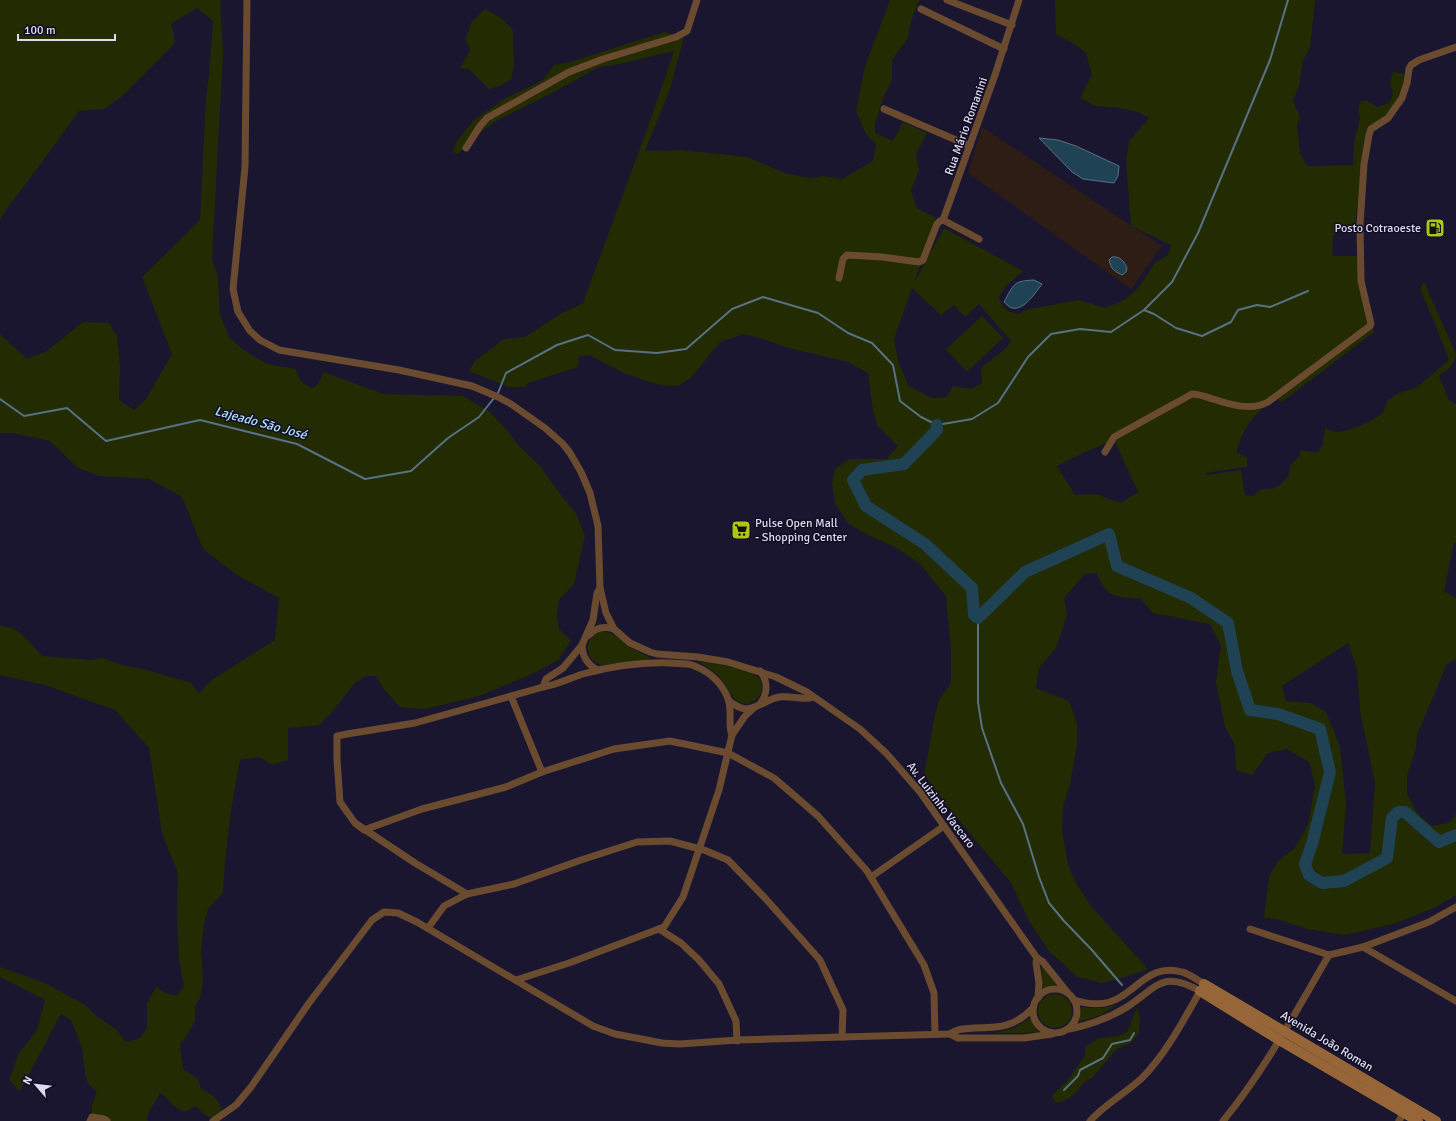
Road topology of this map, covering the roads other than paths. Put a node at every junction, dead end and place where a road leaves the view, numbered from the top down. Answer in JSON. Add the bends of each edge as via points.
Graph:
{"nodes":[{"id":1,"x":247,"y":0,"type":"edge"},
{"id":2,"x":697,"y":0,"type":"edge"},
{"id":3,"x":947,"y":0,"type":"edge"},
{"id":4,"x":1019,"y":0,"type":"edge"},
{"id":5,"x":922,"y":9,"type":"dead end"},
{"id":6,"x":1012,"y":24,"type":"junction"},
{"id":7,"x":1456,"y":47,"type":"edge"},
{"id":8,"x":1004,"y":49,"type":"junction"},
{"id":9,"x":884,"y":109,"type":"dead end"},
{"id":10,"x":970,"y":146,"type":"junction"},
{"id":11,"x":466,"y":148,"type":"dead end"},
{"id":12,"x":943,"y":220,"type":"junction"},
{"id":13,"x":979,"y":239,"type":"dead end"},
{"id":14,"x":839,"y":278,"type":"dead end"},
{"id":15,"x":1105,"y":452,"type":"dead end"},
{"id":16,"x":600,"y":588,"type":"junction"},
{"id":17,"x":614,"y":629,"type":"junction"},
{"id":18,"x":587,"y":637,"type":"junction"},
{"id":19,"x":582,"y":645,"type":"junction"},
{"id":20,"x":597,"y":670,"type":"junction"},
{"id":21,"x":760,"y":671,"type":"junction"},
{"id":22,"x":543,"y":686,"type":"junction"},
{"id":23,"x":511,"y":696,"type":"junction"},
{"id":24,"x":813,"y":697,"type":"junction"},
{"id":25,"x":729,"y":700,"type":"junction"},
{"id":26,"x":757,"y":706,"type":"junction"},
{"id":27,"x":732,"y":735,"type":"junction"},
{"id":28,"x":728,"y":753,"type":"junction"},
{"id":29,"x":542,"y":772,"type":"junction"},
{"id":30,"x":944,"y":826,"type":"junction"},
{"id":31,"x":364,"y":830,"type":"junction"},
{"id":32,"x":700,"y":848,"type":"junction"},
{"id":33,"x":871,"y":877,"type":"junction"},
{"id":34,"x":467,"y":894,"type":"junction"},
{"id":35,"x":1456,"y":907,"type":"edge"},
{"id":36,"x":428,"y":928,"type":"junction"},
{"id":37,"x":659,"y":929,"type":"junction"},
{"id":38,"x":1250,"y":929,"type":"dead end"},
{"id":39,"x":1363,"y":947,"type":"junction"},
{"id":40,"x":1329,"y":955,"type":"junction"},
{"id":41,"x":1037,"y":958,"type":"junction"},
{"id":42,"x":1171,"y":970,"type":"junction"},
{"id":43,"x":516,"y":980,"type":"junction"},
{"id":44,"x":1170,"y":981,"type":"junction"},
{"id":45,"x":1202,"y":987,"type":"junction"},
{"id":46,"x":1067,"y":992,"type":"junction"},
{"id":47,"x":1038,"y":998,"type":"junction"},
{"id":48,"x":1074,"y":1000,"type":"junction"},
{"id":49,"x":1456,"y":1001,"type":"edge"},
{"id":50,"x":1033,"y":1008,"type":"junction"},
{"id":51,"x":1069,"y":1029,"type":"junction"},
{"id":52,"x":934,"y":1034,"type":"junction"},
{"id":53,"x":950,"y":1034,"type":"junction"},
{"id":54,"x":1054,"y":1034,"type":"junction"},
{"id":55,"x":1282,"y":1035,"type":"junction"},
{"id":56,"x":842,"y":1038,"type":"junction"},
{"id":57,"x":737,"y":1040,"type":"junction"},
{"id":58,"x":1403,"y":1113,"type":"edge"},
{"id":59,"x":90,"y":1121,"type":"edge"},
{"id":60,"x":107,"y":1121,"type":"edge"},
{"id":61,"x":213,"y":1121,"type":"edge"},
{"id":62,"x":1090,"y":1121,"type":"edge"},
{"id":63,"x":1223,"y":1121,"type":"edge"},
{"id":64,"x":1418,"y":1121,"type":"edge"},
{"id":65,"x":1436,"y":1121,"type":"edge"}],
"edges":[{"from":1,"to":16,"type":"street","via":[[245,168],[233,289],[241,319],[255,336],[279,350],[399,370],[472,386],[498,397],[530,416],[566,448],[590,493],[599,537]]},
{"from":2,"to":11,"type":"street","via":[[687,31],[683,34],[569,72],[487,118]]},
{"from":3,"to":6,"type":"street"},
{"from":4,"to":6,"type":"street","name":"Rua Mário Romanini"},
{"from":5,"to":8,"type":"street"},
{"from":6,"to":8,"type":"street","name":"Rua Mário Romanini"},
{"from":7,"to":15,"type":"street","via":[[1411,65],[1402,98],[1388,118],[1371,129],[1369,135],[1364,164],[1360,225],[1361,281],[1370,326],[1268,402],[1251,407],[1192,394],[1114,437]]},
{"from":8,"to":10,"type":"street","name":"Rua Mário Romanini"},
{"from":9,"to":10,"type":"street"},
{"from":10,"to":12,"type":"street","name":"Rua Mário Romanini"},
{"from":12,"to":13,"type":"street"},
{"from":12,"to":14,"type":"street","name":"Rua Mário Romanini","via":[[937,224],[923,260],[919,262],[847,255],[843,259]]},
{"from":16,"to":17,"type":"street","via":[[606,613]]},
{"from":16,"to":18,"type":"street"},
{"from":17,"to":18,"type":"street","via":[[601,628]]},
{"from":17,"to":21,"type":"street","name":"Av. Luizinho Vaccaro","via":[[630,643],[650,652],[713,659]]},
{"from":18,"to":19,"type":"street"},
{"from":19,"to":20,"type":"street","via":[[585,659]]},
{"from":19,"to":22,"type":"street","via":[[563,668],[546,680]]},
{"from":20,"to":22,"type":"street","via":[[551,686]]},
{"from":20,"to":25,"type":"street","via":[[646,663],[685,664],[713,677]]},
{"from":21,"to":24,"type":"street","name":"Av. Luizinho Vaccaro"},
{"from":21,"to":26,"type":"street","via":[[765,679],[766,688],[765,696]]},
{"from":22,"to":23,"type":"street"},
{"from":23,"to":29,"type":"street"},
{"from":23,"to":31,"type":"street","via":[[414,723],[337,736],[340,802]]},
{"from":24,"to":26,"type":"street","via":[[780,697]]},
{"from":24,"to":30,"type":"street","name":"Av. Luizinho Vaccaro","via":[[855,726],[887,754],[920,792]]},
{"from":25,"to":26,"type":"street","via":[[740,708]]},
{"from":25,"to":27,"type":"street"},
{"from":26,"to":27,"type":"street","via":[[745,716]]},
{"from":27,"to":28,"type":"street"},
{"from":28,"to":29,"type":"street","via":[[670,741],[614,749]]},
{"from":28,"to":32,"type":"street"},
{"from":28,"to":33,"type":"street","via":[[774,778],[791,792],[818,816]]},
{"from":29,"to":31,"type":"street","via":[[506,787],[422,809]]},
{"from":30,"to":33,"type":"street"},
{"from":30,"to":41,"type":"street","name":"Av. Luizinho Vaccaro"},
{"from":31,"to":34,"type":"street"},
{"from":32,"to":34,"type":"street","via":[[670,840],[637,842],[514,884]]},
{"from":32,"to":37,"type":"street","via":[[683,897],[664,927]]},
{"from":32,"to":56,"type":"street","via":[[728,860],[820,960],[843,1010]]},
{"from":33,"to":52,"type":"street","via":[[924,965],[934,993]]},
{"from":34,"to":36,"type":"street","via":[[444,906]]},
{"from":35,"to":39,"type":"street","via":[[1429,922]]},
{"from":36,"to":43,"type":"street"},
{"from":36,"to":61,"type":"street","via":[[398,912],[384,912],[372,920],[310,1002],[251,1088],[236,1105]]},
{"from":37,"to":43,"type":"street"},
{"from":37,"to":57,"type":"street","via":[[681,943],[719,984],[736,1021]]},
{"from":38,"to":40,"type":"street"},
{"from":39,"to":40,"type":"street"},
{"from":39,"to":49,"type":"street"},
{"from":40,"to":55,"type":"street"},
{"from":41,"to":46,"type":"street","name":"Av. Luizinho Vaccaro"},
{"from":41,"to":47,"type":"street"},
{"from":42,"to":44,"type":"street"},
{"from":42,"to":45,"type":"street","via":[[1188,974]]},
{"from":42,"to":48,"type":"street","via":[[1149,976],[1122,997],[1110,1002],[1092,1004]]},
{"from":43,"to":57,"type":"street","via":[[593,1026],[615,1034],[680,1044]]},
{"from":44,"to":45,"type":"street"},
{"from":44,"to":51,"type":"street","via":[[1154,986],[1127,1007],[1108,1017]]},
{"from":45,"to":55,"type":"street","name":"Avenida João Roman"},
{"from":45,"to":62,"type":"street","via":[[1184,1020],[1155,1063],[1142,1078]]},
{"from":46,"to":47,"type":"street","via":[[1056,989],[1046,991]]},
{"from":46,"to":48,"type":"street"},
{"from":47,"to":50,"type":"street"},
{"from":48,"to":51,"type":"street","via":[[1077,1015]]},
{"from":50,"to":53,"type":"street","via":[[1022,1018],[1005,1026],[958,1029]]},
{"from":50,"to":54,"type":"street","via":[[1036,1023],[1044,1031]]},
{"from":51,"to":54,"type":"street"},
{"from":52,"to":53,"type":"street"},
{"from":52,"to":56,"type":"street"},
{"from":53,"to":54,"type":"street","via":[[958,1038],[1024,1038]]},
{"from":55,"to":58,"type":"street","name":"Avenida João Roman"},
{"from":55,"to":63,"type":"street","via":[[1239,1102]]},
{"from":56,"to":57,"type":"street"},
{"from":58,"to":64,"type":"street","name":"Avenida João Roman"},
{"from":58,"to":65,"type":"street","name":"Avenida João Roman"},
{"from":59,"to":60,"type":"street","via":[[92,1117]]}]}
